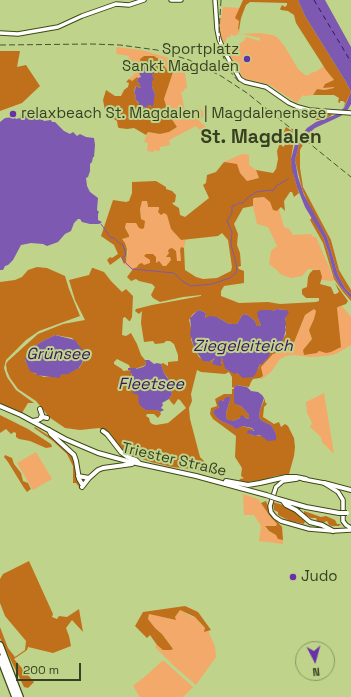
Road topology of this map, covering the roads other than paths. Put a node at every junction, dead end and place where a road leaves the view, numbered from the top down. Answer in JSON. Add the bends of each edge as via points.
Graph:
{"nodes":[{"id":1,"x":144,"y":0,"type":"edge"},
{"id":2,"x":171,"y":0,"type":"edge"},
{"id":3,"x":181,"y":0,"type":"edge"},
{"id":4,"x":215,"y":0,"type":"edge"},
{"id":5,"x":0,"y":32,"type":"edge"},
{"id":6,"x":350,"y":113,"type":"edge"},
{"id":7,"x":0,"y":406,"type":"edge"},
{"id":8,"x":40,"y":409,"type":"dead end"},
{"id":9,"x":47,"y":418,"type":"dead end"},
{"id":10,"x":40,"y":419,"type":"junction"},
{"id":11,"x":32,"y":421,"type":"junction"},
{"id":12,"x":48,"y":430,"type":"junction"},
{"id":13,"x":103,"y":431,"type":"dead end"},
{"id":14,"x":137,"y":463,"type":"junction"},
{"id":15,"x":78,"y":476,"type":"junction"},
{"id":16,"x":89,"y":478,"type":"junction"},
{"id":17,"x":306,"y":479,"type":"junction"},
{"id":18,"x":221,"y":482,"type":"junction"},
{"id":19,"x":324,"y":483,"type":"junction"},
{"id":20,"x":351,"y":490,"type":"edge"},
{"id":21,"x":283,"y":501,"type":"junction"},
{"id":22,"x":349,"y":513,"type":"edge"},
{"id":23,"x":346,"y":525,"type":"junction"},
{"id":24,"x":351,"y":529,"type":"edge"},
{"id":25,"x":333,"y":531,"type":"junction"},
{"id":26,"x":343,"y":531,"type":"junction"},
{"id":27,"x":0,"y":645,"type":"edge"},
{"id":28,"x":0,"y":658,"type":"edge"},
{"id":29,"x":15,"y":697,"type":"edge"},
{"id":30,"x":20,"y":697,"type":"edge"}],
"edges":[{"from":1,"to":5,"type":"street","via":[[126,5],[116,4],[58,27],[18,34]]},
{"from":2,"to":3,"type":"street"},
{"from":4,"to":6,"type":"street","via":[[219,39],[243,81],[266,87],[294,106],[308,110]]},
{"from":7,"to":11,"type":"main road","name":"Triester Straße"},
{"from":8,"to":10,"type":"main road"},
{"from":9,"to":10,"type":"main road"},
{"from":10,"to":11,"type":"main road"},
{"from":11,"to":12,"type":"main road","name":"Triester Straße"},
{"from":12,"to":14,"type":"main road","name":"Triester Straße","via":[[98,453]]},
{"from":12,"to":15,"type":"main road","via":[[74,455]]},
{"from":13,"to":14,"type":"main road","via":[[121,452]]},
{"from":14,"to":16,"type":"main road","via":[[101,469]]},
{"from":14,"to":18,"type":"main road","name":"Triester Straße"},
{"from":15,"to":16,"type":"main road"},
{"from":15,"to":16,"type":"main road","via":[[82,486]]},
{"from":17,"to":18,"type":"main road","via":[[286,477],[248,485]]},
{"from":17,"to":19,"type":"street"},
{"from":17,"to":25,"type":"street","via":[[290,479],[278,485],[270,503],[272,514],[278,520],[291,524]]},
{"from":18,"to":21,"type":"main road","name":"Triester Straße","bridge":true},
{"from":19,"to":20,"type":"main road"},
{"from":19,"to":23,"type":"street","via":[[342,497],[342,518]]},
{"from":21,"to":22,"type":"main road","name":"Triester Straße","bridge":true,"via":[[314,509]]},
{"from":21,"to":25,"type":"main road","via":[[310,522]]},
{"from":23,"to":24,"type":"street"},
{"from":23,"to":26,"type":"street"},
{"from":24,"to":26,"type":"street"},
{"from":25,"to":26,"type":"street"},
{"from":27,"to":30,"type":"highway"},
{"from":28,"to":29,"type":"highway"}]}
